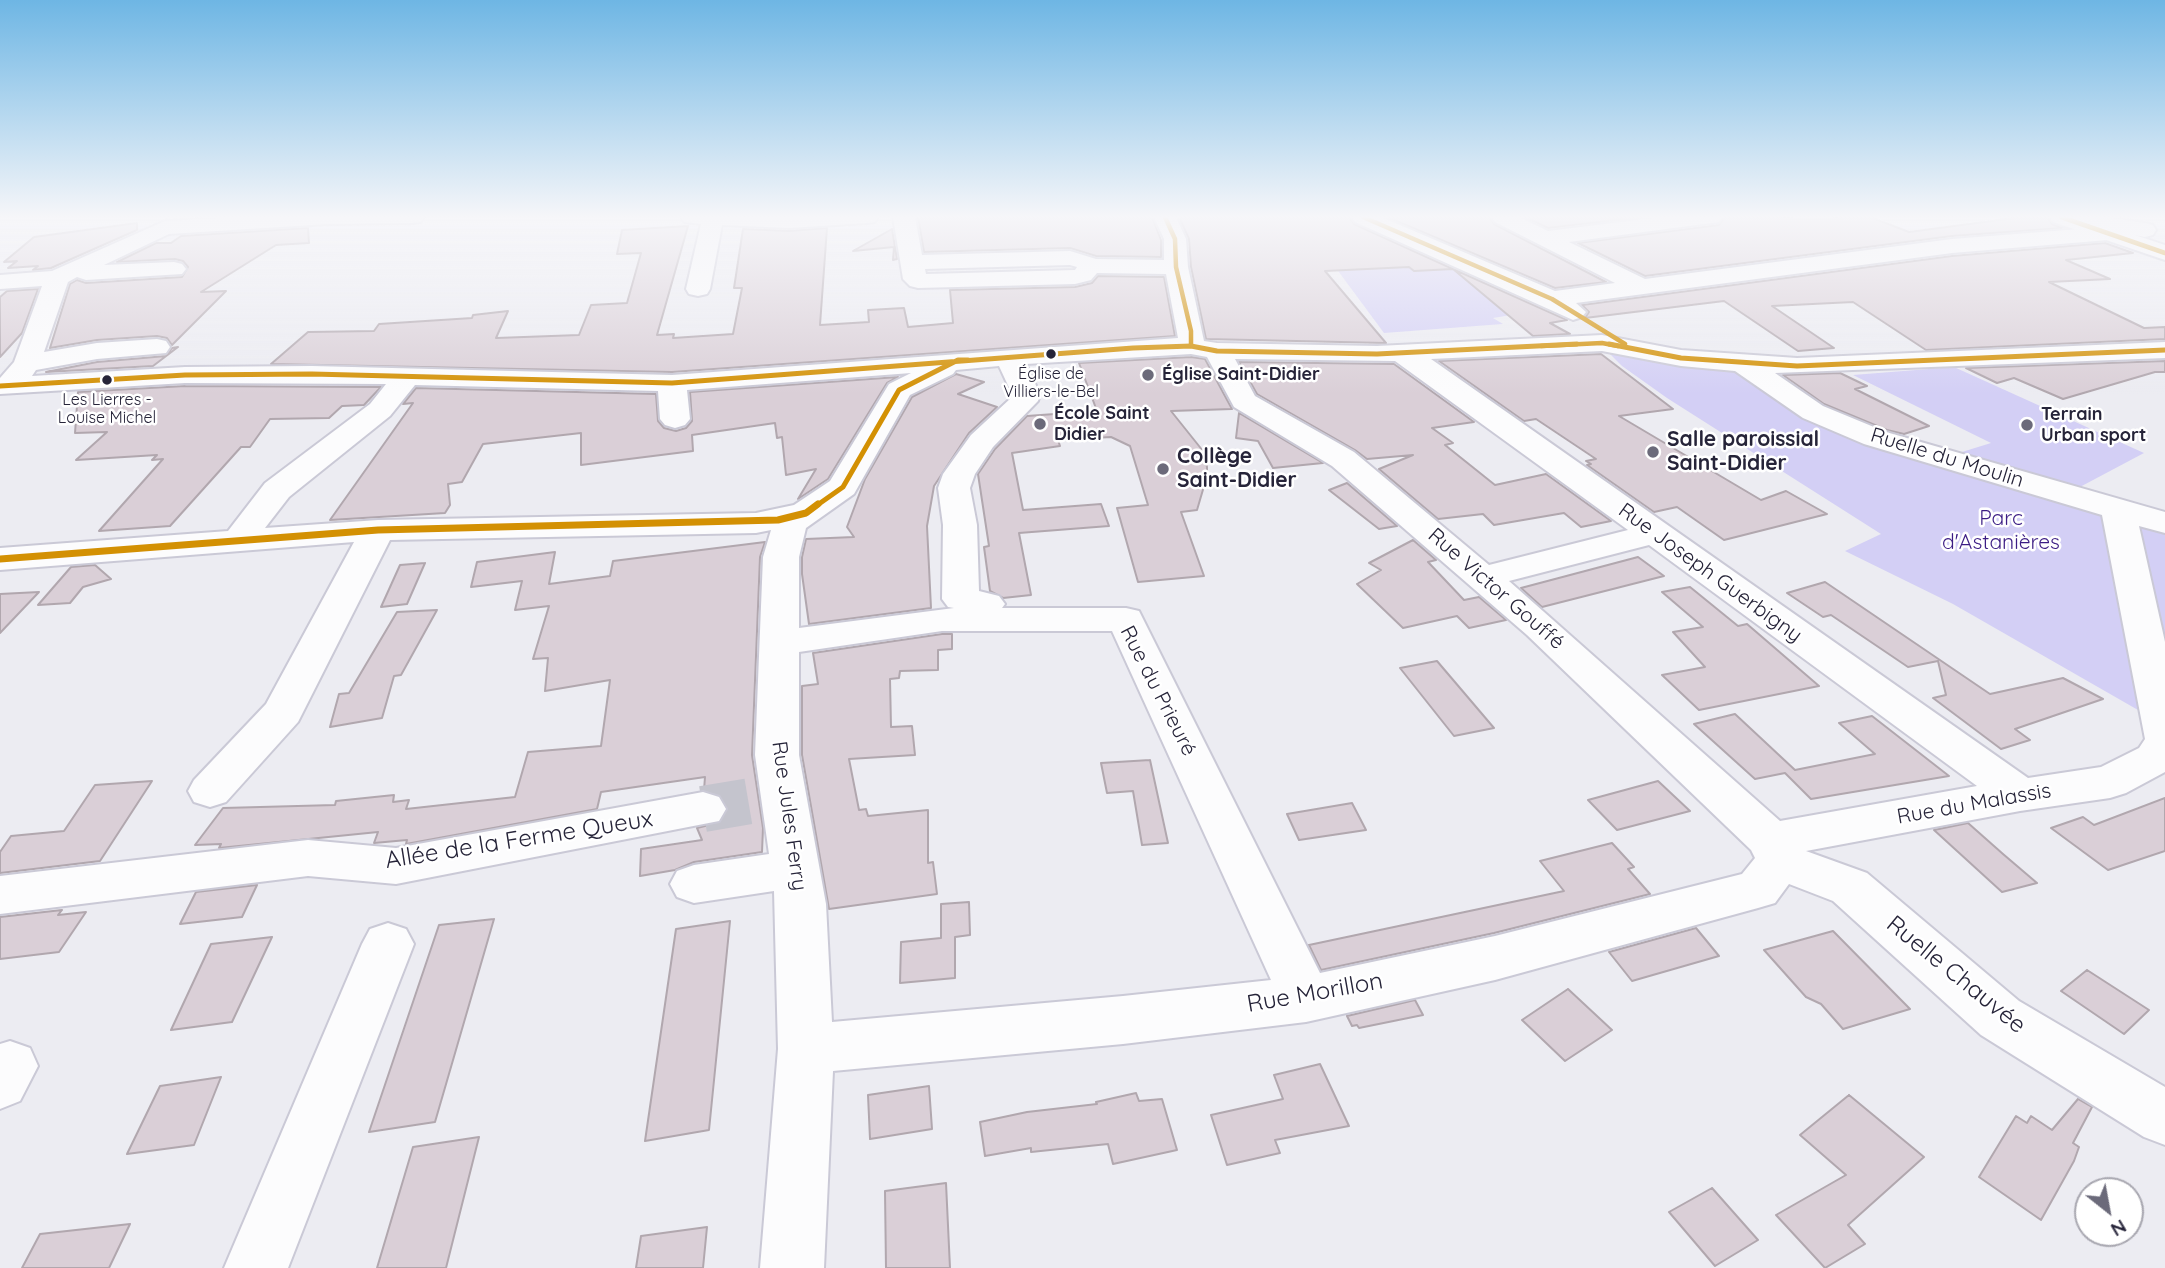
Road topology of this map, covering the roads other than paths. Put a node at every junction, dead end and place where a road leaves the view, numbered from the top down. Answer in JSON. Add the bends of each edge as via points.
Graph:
{"nodes":[{"id":1,"x":60,"y":276,"type":"edge"},
{"id":2,"x":62,"y":276,"type":"edge"},
{"id":3,"x":699,"y":276,"type":"edge"},
{"id":4,"x":915,"y":276,"type":"edge"},
{"id":5,"x":1078,"y":276,"type":"edge"},
{"id":6,"x":1178,"y":276,"type":"edge"},
{"id":7,"x":1499,"y":276,"type":"edge"},
{"id":8,"x":1620,"y":276,"type":"edge"},
{"id":9,"x":1717,"y":276,"type":"edge"},
{"id":10,"x":0,"y":282,"type":"edge"},
{"id":11,"x":1639,"y":286,"type":"junction"},
{"id":12,"x":698,"y":289,"type":"dead end"},
{"id":13,"x":1552,"y":299,"type":"junction"},
{"id":14,"x":158,"y":347,"type":"dead end"},
{"id":15,"x":1204,"y":348,"type":"junction"},
{"id":16,"x":2165,"y":350,"type":"edge"},
{"id":17,"x":1641,"y":351,"type":"junction"},
{"id":18,"x":1399,"y":353,"type":"junction"},
{"id":19,"x":1009,"y":358,"type":"junction"},
{"id":20,"x":1742,"y":364,"type":"junction"},
{"id":21,"x":407,"y":376,"type":"junction"},
{"id":22,"x":899,"y":377,"type":"junction"},
{"id":23,"x":13,"y":378,"type":"edge"},
{"id":24,"x":672,"y":383,"type":"junction"},
{"id":25,"x":675,"y":419,"type":"dead end"},
{"id":26,"x":2118,"y":509,"type":"junction"},
{"id":27,"x":806,"y":513,"type":"junction"},
{"id":28,"x":2165,"y":523,"type":"edge"},
{"id":29,"x":378,"y":530,"type":"junction"},
{"id":30,"x":1653,"y":534,"type":"junction"},
{"id":31,"x":239,"y":540,"type":"junction"},
{"id":32,"x":0,"y":559,"type":"edge"},
{"id":33,"x":1483,"y":577,"type":"junction"},
{"id":34,"x":986,"y":604,"type":"dead end"},
{"id":35,"x":779,"y":643,"type":"junction"},
{"id":36,"x":2165,"y":736,"type":"edge"},
{"id":37,"x":2165,"y":743,"type":"edge"},
{"id":38,"x":210,"y":791,"type":"dead end"},
{"id":39,"x":2020,"y":795,"type":"junction"},
{"id":40,"x":703,"y":809,"type":"tunnel mouth"},
{"id":41,"x":1775,"y":851,"type":"junction"},
{"id":42,"x":796,"y":869,"type":"junction"},
{"id":43,"x":694,"y":884,"type":"dead end"},
{"id":44,"x":0,"y":895,"type":"edge"},
{"id":45,"x":388,"y":944,"type":"dead end"},
{"id":46,"x":1306,"y":999,"type":"junction"},
{"id":47,"x":806,"y":1049,"type":"junction"},
{"id":48,"x":2165,"y":1118,"type":"edge"},
{"id":49,"x":256,"y":1268,"type":"edge"},
{"id":50,"x":792,"y":1268,"type":"edge"}],
"edges":[{"from":1,"to":10,"type":"street"},
{"from":2,"to":23,"type":"street"},
{"from":3,"to":12,"type":"street"},
{"from":4,"to":5,"type":"street","via":[[926,282]]},
{"from":6,"to":15,"type":"street","via":[[1191,331]]},
{"from":7,"to":13,"type":"street"},
{"from":8,"to":11,"type":"street"},
{"from":9,"to":11,"type":"street"},
{"from":11,"to":13,"type":"street"},
{"from":13,"to":17,"type":"street","via":[[1615,340]]},
{"from":14,"to":23,"type":"street","via":[[97,351]]},
{"from":15,"to":18,"type":"street"},
{"from":15,"to":19,"type":"street"},
{"from":15,"to":33,"type":"street","name":"Rue Victor Gouffé","via":[[1244,401],[1343,459]]},
{"from":16,"to":20,"type":"street","via":[[1797,366]]},
{"from":17,"to":18,"type":"street","via":[[1577,343]]},
{"from":17,"to":20,"type":"street"},
{"from":18,"to":30,"type":"street","name":"Rue Joseph Guerbigny","via":[[1411,357]]},
{"from":19,"to":22,"type":"street","via":[[958,360]]},
{"from":19,"to":34,"type":"street","via":[[1026,394],[1024,401],[982,441],[954,488],[960,525],[961,600]]},
{"from":20,"to":26,"type":"street","name":"Ruelle du Moulin","via":[[1814,412],[1875,438]]},
{"from":21,"to":23,"type":"street"},
{"from":21,"to":24,"type":"street"},
{"from":21,"to":31,"type":"street","via":[[380,411],[277,490]]},
{"from":22,"to":24,"type":"street"},
{"from":22,"to":27,"type":"street","name":"Rue Jules Ferry","via":[[844,487]]},
{"from":24,"to":25,"type":"street"},
{"from":26,"to":28,"type":"street","name":"Ruelle du Moulin"},
{"from":26,"to":36,"type":"street"},
{"from":27,"to":29,"type":"street","via":[[756,523]]},
{"from":27,"to":35,"type":"street","name":"Rue Jules Ferry","via":[[790,523],[781,557]]},
{"from":29,"to":31,"type":"street"},
{"from":29,"to":38,"type":"street","via":[[283,712]]},
{"from":30,"to":33,"type":"street"},
{"from":30,"to":39,"type":"street","name":"Rue Joseph Guerbigny"},
{"from":31,"to":32,"type":"street"},
{"from":33,"to":41,"type":"street","name":"Rue Victor Gouffé","via":[[1541,626]]},
{"from":35,"to":42,"type":"street","name":"Rue Jules Ferry","via":[[773,797]]},
{"from":35,"to":46,"type":"street","name":"Rue du Prieuré","via":[[942,620],[1126,619]]},
{"from":37,"to":39,"type":"street","name":"Rue du Malassis","via":[[2154,759],[2110,782]]},
{"from":39,"to":41,"type":"street","name":"Rue du Malassis"},
{"from":40,"to":44,"type":"street","name":"Allée de la Ferme Queux","via":[[396,866],[307,858]]},
{"from":41,"to":46,"type":"street","name":"Rue Morillon","via":[[1758,889],[1495,958]]},
{"from":41,"to":48,"type":"street","name":"Ruelle Chauvée","via":[[1850,887],[2000,1018]]},
{"from":42,"to":43,"type":"street"},
{"from":42,"to":47,"type":"street","name":"Rue Jules Ferry"},
{"from":45,"to":49,"type":"street"},
{"from":46,"to":47,"type":"street","name":"Rue Morillon"},
{"from":47,"to":50,"type":"street","name":"Rue Jules Ferry"}]}
